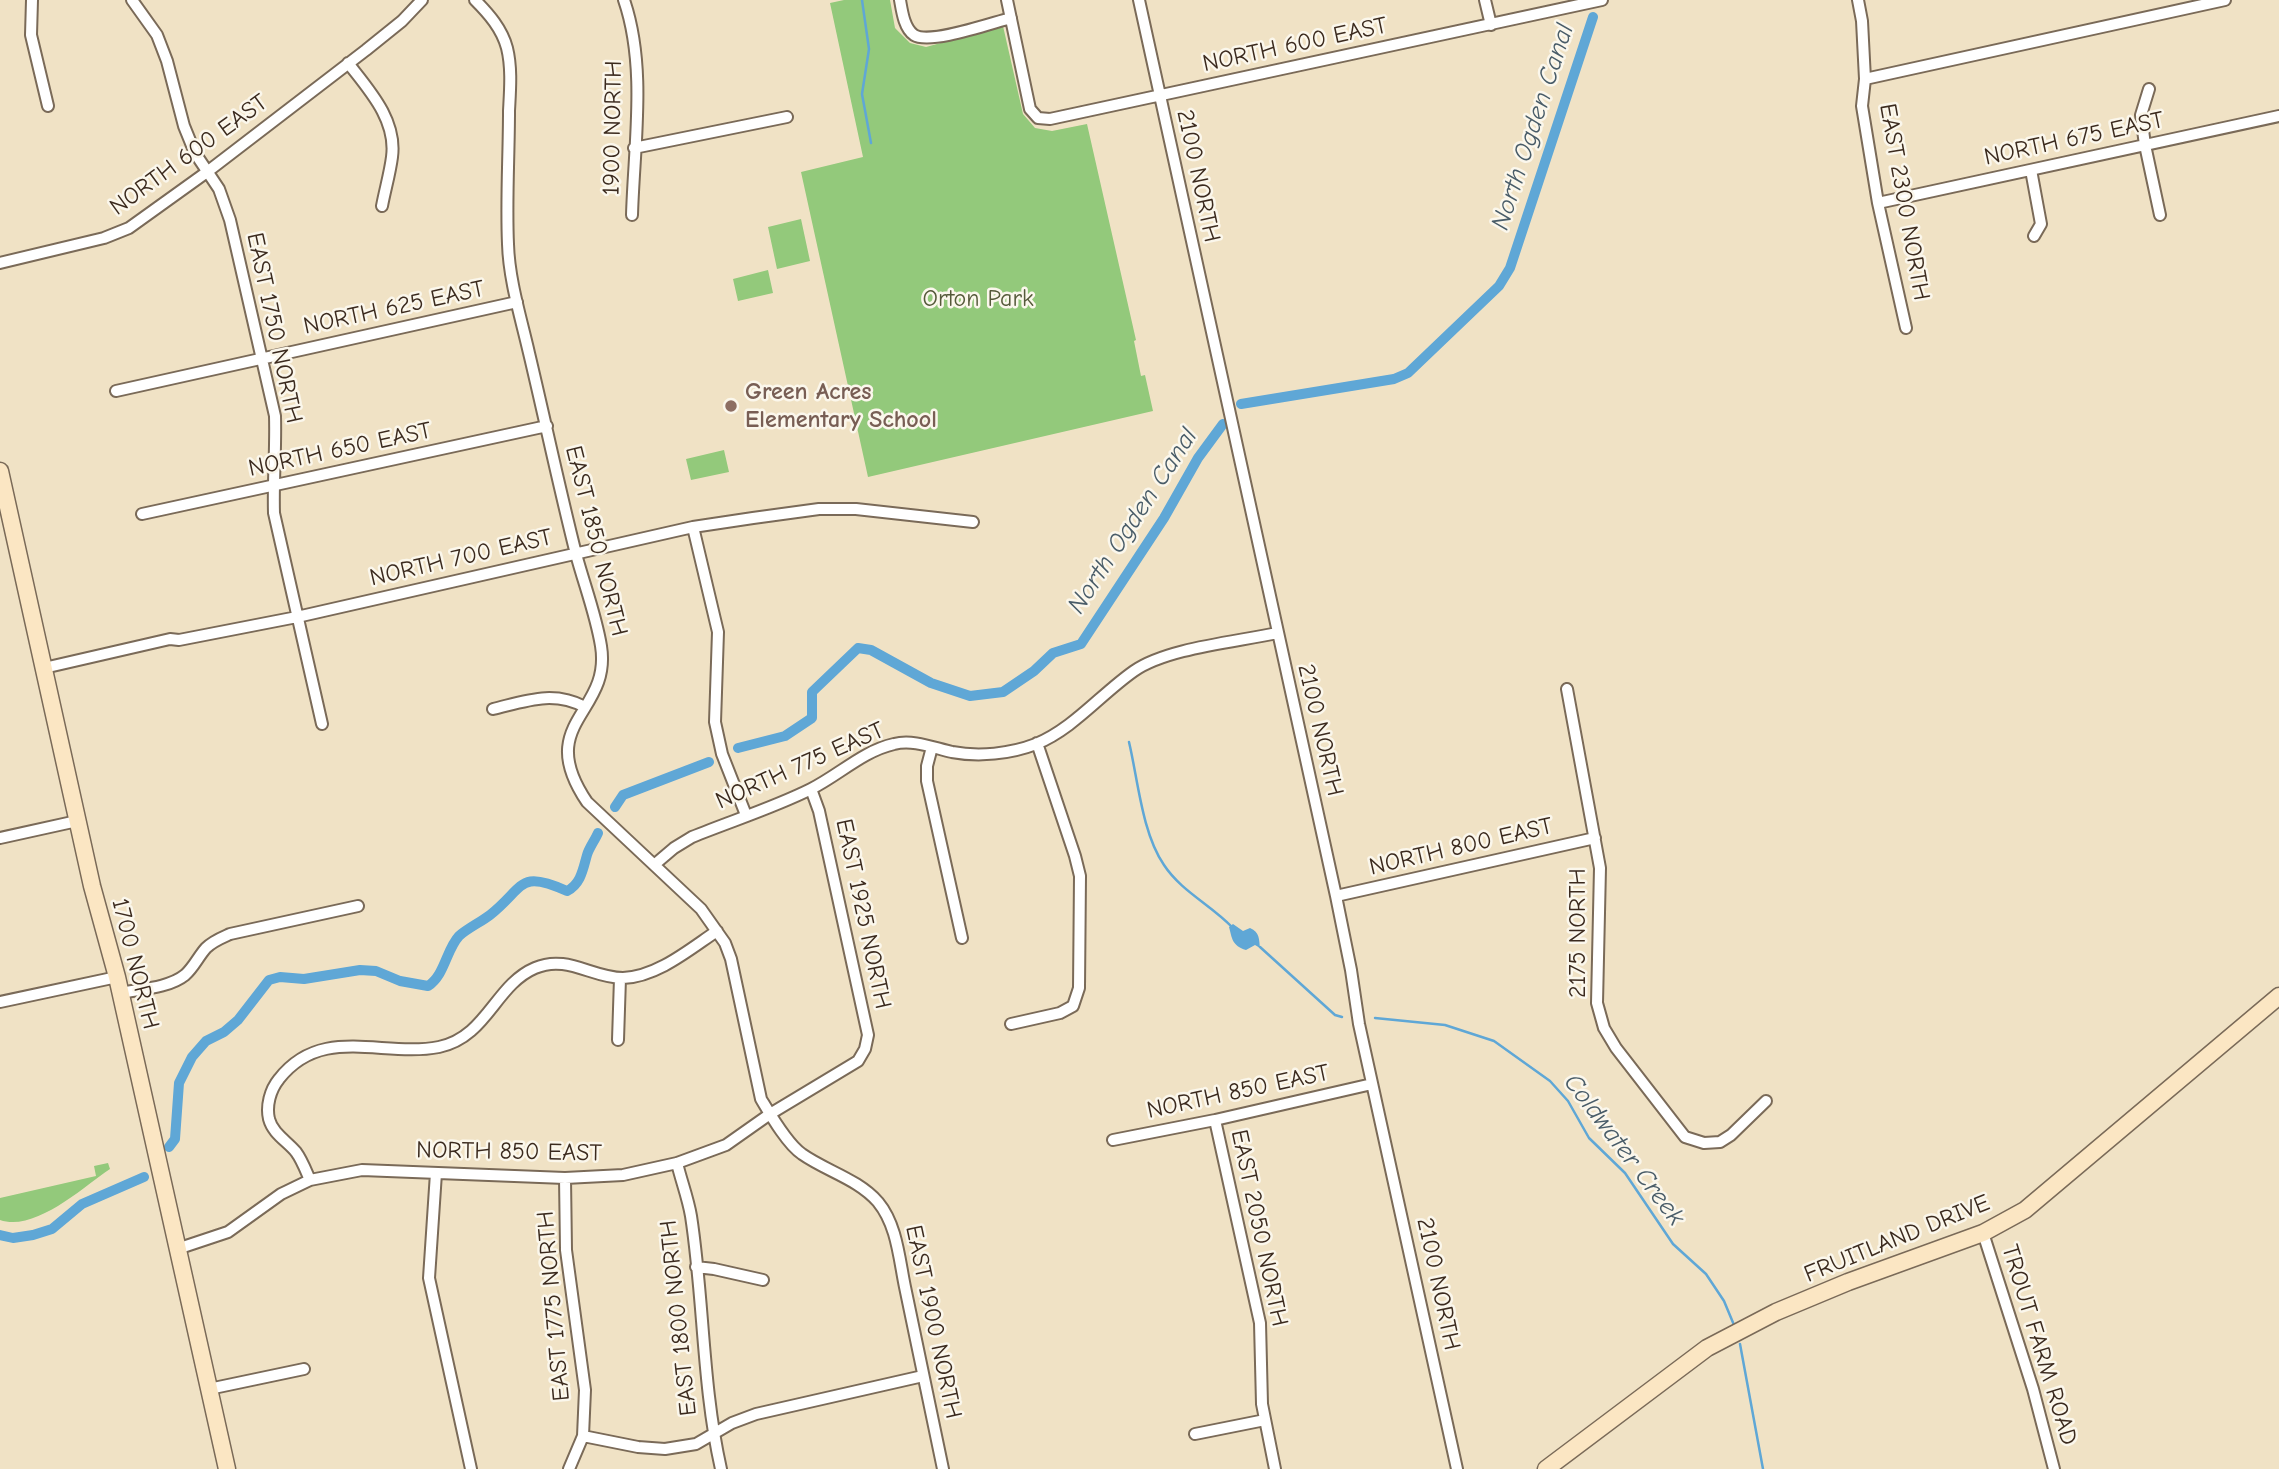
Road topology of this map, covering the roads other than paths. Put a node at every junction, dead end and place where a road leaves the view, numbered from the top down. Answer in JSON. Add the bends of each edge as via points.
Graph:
{"nodes":[{"id":1,"x":32,"y":0,"type":"edge"},
{"id":2,"x":132,"y":0,"type":"edge"},
{"id":3,"x":422,"y":0,"type":"edge"},
{"id":4,"x":475,"y":0,"type":"edge"},
{"id":5,"x":624,"y":0,"type":"edge"},
{"id":6,"x":900,"y":0,"type":"edge"},
{"id":7,"x":1007,"y":0,"type":"edge"},
{"id":8,"x":1139,"y":0,"type":"edge"},
{"id":9,"x":1485,"y":0,"type":"edge"},
{"id":10,"x":1602,"y":0,"type":"edge"},
{"id":11,"x":1858,"y":0,"type":"edge"},
{"id":12,"x":2225,"y":0,"type":"edge"},
{"id":13,"x":1011,"y":18,"type":"junction"},
{"id":14,"x":1491,"y":25,"type":"junction"},
{"id":15,"x":348,"y":63,"type":"junction"},
{"id":16,"x":1865,"y":79,"type":"junction"},
{"id":17,"x":2150,"y":89,"type":"dead end"},
{"id":18,"x":1159,"y":96,"type":"junction"},
{"id":19,"x":48,"y":106,"type":"dead end"},
{"id":20,"x":2279,"y":116,"type":"edge"},
{"id":21,"x":787,"y":117,"type":"dead end"},
{"id":22,"x":2145,"y":145,"type":"junction"},
{"id":23,"x":634,"y":148,"type":"junction"},
{"id":24,"x":2031,"y":170,"type":"junction"},
{"id":25,"x":207,"y":172,"type":"junction"},
{"id":26,"x":1878,"y":204,"type":"junction"},
{"id":27,"x":382,"y":206,"type":"dead end"},
{"id":28,"x":632,"y":215,"type":"dead end"},
{"id":29,"x":2160,"y":215,"type":"dead end"},
{"id":30,"x":2034,"y":236,"type":"dead end"},
{"id":31,"x":0,"y":262,"type":"edge"},
{"id":32,"x":517,"y":302,"type":"junction"},
{"id":33,"x":1906,"y":328,"type":"dead end"},
{"id":34,"x":261,"y":358,"type":"junction"},
{"id":35,"x":116,"y":391,"type":"dead end"},
{"id":36,"x":547,"y":426,"type":"junction"},
{"id":37,"x":0,"y":471,"type":"edge"},
{"id":38,"x":273,"y":486,"type":"junction"},
{"id":39,"x":142,"y":514,"type":"dead end"},
{"id":40,"x":973,"y":522,"type":"dead end"},
{"id":41,"x":693,"y":527,"type":"junction"},
{"id":42,"x":576,"y":554,"type":"junction"},
{"id":43,"x":297,"y":617,"type":"junction"},
{"id":44,"x":1277,"y":633,"type":"junction"},
{"id":45,"x":44,"y":667,"type":"junction"},
{"id":46,"x":1567,"y":689,"type":"dead end"},
{"id":47,"x":584,"y":707,"type":"junction"},
{"id":48,"x":493,"y":709,"type":"dead end"},
{"id":49,"x":322,"y":724,"type":"dead end"},
{"id":50,"x":1037,"y":744,"type":"junction"},
{"id":51,"x":932,"y":747,"type":"junction"},
{"id":52,"x":811,"y":789,"type":"junction"},
{"id":53,"x":746,"y":815,"type":"junction"},
{"id":54,"x":78,"y":821,"type":"junction"},
{"id":55,"x":0,"y":838,"type":"edge"},
{"id":56,"x":1595,"y":838,"type":"junction"},
{"id":57,"x":654,"y":864,"type":"junction"},
{"id":58,"x":1336,"y":896,"type":"junction"},
{"id":59,"x":358,"y":906,"type":"dead end"},
{"id":60,"x":718,"y":931,"type":"junction"},
{"id":61,"x":962,"y":938,"type":"dead end"},
{"id":62,"x":620,"y":978,"type":"junction"},
{"id":63,"x":118,"y":985,"type":"junction"},
{"id":64,"x":2279,"y":996,"type":"edge"},
{"id":65,"x":0,"y":1002,"type":"edge"},
{"id":66,"x":1011,"y":1024,"type":"dead end"},
{"id":67,"x":618,"y":1040,"type":"dead end"},
{"id":68,"x":865,"y":1049,"type":"joint"},
{"id":69,"x":1372,"y":1084,"type":"junction"},
{"id":70,"x":1766,"y":1101,"type":"dead end"},
{"id":71,"x":770,"y":1114,"type":"junction"},
{"id":72,"x":1215,"y":1120,"type":"junction"},
{"id":73,"x":1113,"y":1140,"type":"dead end"},
{"id":74,"x":677,"y":1163,"type":"junction"},
{"id":75,"x":436,"y":1173,"type":"junction"},
{"id":76,"x":565,"y":1178,"type":"junction"},
{"id":77,"x":310,"y":1180,"type":"junction"},
{"id":78,"x":1983,"y":1233,"type":"junction"},
{"id":79,"x":177,"y":1249,"type":"junction"},
{"id":80,"x":696,"y":1268,"type":"junction"},
{"id":81,"x":763,"y":1280,"type":"dead end"},
{"id":82,"x":304,"y":1369,"type":"dead end"},
{"id":83,"x":923,"y":1376,"type":"junction"},
{"id":84,"x":209,"y":1389,"type":"junction"},
{"id":85,"x":1265,"y":1420,"type":"junction"},
{"id":86,"x":1195,"y":1434,"type":"dead end"},
{"id":87,"x":713,"y":1435,"type":"junction"},
{"id":88,"x":583,"y":1436,"type":"junction"},
{"id":89,"x":227,"y":1469,"type":"edge"},
{"id":90,"x":471,"y":1469,"type":"edge"},
{"id":91,"x":569,"y":1469,"type":"edge"},
{"id":92,"x":721,"y":1469,"type":"edge"},
{"id":93,"x":943,"y":1469,"type":"edge"},
{"id":94,"x":1275,"y":1469,"type":"edge"},
{"id":95,"x":1457,"y":1469,"type":"edge"},
{"id":96,"x":1546,"y":1469,"type":"edge"},
{"id":97,"x":2054,"y":1469,"type":"edge"}],
"edges":[{"from":1,"to":19,"type":"street","via":[[31,35]]},
{"from":2,"to":25,"type":"street","name":"EAST 1750 NORTH","via":[[157,35],[184,126]]},
{"from":3,"to":15,"type":"street","name":"NORTH 600 EAST"},
{"from":4,"to":32,"type":"street","name":"EAST 1850 NORTH","via":[[500,29],[509,61],[508,246]]},
{"from":5,"to":23,"type":"street","name":"1900 NORTH","via":[[639,73]]},
{"from":6,"to":13,"type":"street","via":[[905,23],[913,34],[927,39]]},
{"from":7,"to":13,"type":"street"},
{"from":8,"to":18,"type":"street","name":"2100 NORTH"},
{"from":9,"to":14,"type":"street"},
{"from":10,"to":14,"type":"street","name":"NORTH 600 EAST"},
{"from":11,"to":16,"type":"street","name":"EAST 2300 NORTH"},
{"from":12,"to":16,"type":"street"},
{"from":13,"to":18,"type":"street","name":"NORTH 600 EAST","via":[[1030,108],[1038,118]]},
{"from":14,"to":18,"type":"street","name":"NORTH 600 EAST"},
{"from":15,"to":25,"type":"street","name":"NORTH 600 EAST"},
{"from":15,"to":27,"type":"street","via":[[380,106],[391,132],[393,155]]},
{"from":16,"to":26,"type":"street","name":"EAST 2300 NORTH","via":[[1862,106]]},
{"from":17,"to":22,"type":"street","via":[[2141,115]]},
{"from":18,"to":44,"type":"street","name":"2100 NORTH"},
{"from":20,"to":22,"type":"street","name":"NORTH 675 EAST"},
{"from":21,"to":23,"type":"street"},
{"from":22,"to":24,"type":"street","name":"NORTH 675 EAST"},
{"from":22,"to":29,"type":"street"},
{"from":23,"to":28,"type":"street","name":"1900 NORTH"},
{"from":24,"to":26,"type":"street","name":"NORTH 675 EAST"},
{"from":24,"to":30,"type":"street","via":[[2041,224]]},
{"from":25,"to":31,"type":"street","name":"NORTH 600 EAST","via":[[129,228],[104,239]]},
{"from":25,"to":34,"type":"street","name":"EAST 1750 NORTH","via":[[230,220]]},
{"from":26,"to":33,"type":"street","name":"EAST 2300 NORTH"},
{"from":32,"to":34,"type":"street","name":"NORTH 625 EAST"},
{"from":32,"to":36,"type":"street","name":"EAST 1850 NORTH"},
{"from":34,"to":35,"type":"street","name":"NORTH 625 EAST"},
{"from":34,"to":38,"type":"street","name":"EAST 1750 NORTH","via":[[275,416]]},
{"from":36,"to":38,"type":"street","name":"NORTH 650 EAST"},
{"from":36,"to":42,"type":"street","name":"EAST 1850 NORTH"},
{"from":37,"to":45,"type":"street","name":"1700 NORTH"},
{"from":38,"to":39,"type":"street","name":"NORTH 650 EAST"},
{"from":38,"to":43,"type":"street","name":"EAST 1750 NORTH","via":[[274,513]]},
{"from":40,"to":41,"type":"street","name":"NORTH 700 EAST","via":[[819,509]]},
{"from":41,"to":42,"type":"street","name":"NORTH 700 EAST"},
{"from":41,"to":53,"type":"street","via":[[718,632],[717,737]]},
{"from":42,"to":43,"type":"street","name":"NORTH 700 EAST"},
{"from":42,"to":47,"type":"street","name":"EAST 1850 NORTH","via":[[603,667],[597,688]]},
{"from":43,"to":45,"type":"street","name":"NORTH 700 EAST"},
{"from":43,"to":49,"type":"street","name":"EAST 1750 NORTH"},
{"from":44,"to":50,"type":"street","name":"NORTH 775 EAST","via":[[1154,661],[1135,670]]},
{"from":44,"to":58,"type":"street","name":"2100 NORTH"},
{"from":45,"to":54,"type":"street","name":"1700 NORTH"},
{"from":46,"to":56,"type":"street","name":"2175 NORTH"},
{"from":47,"to":48,"type":"street","via":[[569,698],[551,698]]},
{"from":47,"to":57,"type":"street","name":"EAST 1850 NORTH","via":[[568,743],[573,782],[587,802]]},
{"from":50,"to":51,"type":"street","name":"NORTH 775 EAST","via":[[978,755]]},
{"from":50,"to":66,"type":"street","via":[[1080,876],[1079,988],[1073,1006],[1060,1013]]},
{"from":51,"to":52,"type":"street","name":"NORTH 775 EAST","via":[[897,743],[876,750]]},
{"from":51,"to":61,"type":"street","via":[[927,781]]},
{"from":52,"to":53,"type":"street","name":"NORTH 775 EAST"},
{"from":52,"to":68,"type":"street","name":"EAST 1925 NORTH","via":[[867,1035]]},
{"from":53,"to":57,"type":"street","name":"NORTH 775 EAST","via":[[692,837]]},
{"from":54,"to":55,"type":"street"},
{"from":54,"to":63,"type":"street","name":"1700 NORTH"},
{"from":56,"to":58,"type":"street","name":"NORTH 800 EAST"},
{"from":56,"to":70,"type":"street","name":"2175 NORTH","via":[[1601,913],[1597,1003],[1616,1048],[1685,1137],[1720,1142]]},
{"from":57,"to":60,"type":"street","name":"EAST 1850 NORTH"},
{"from":58,"to":69,"type":"street","name":"2100 NORTH"},
{"from":59,"to":63,"type":"street","via":[[215,940],[193,968],[169,983]]},
{"from":60,"to":62,"type":"street","via":[[649,972]]},
{"from":60,"to":71,"type":"street","name":"EAST 1850 NORTH","via":[[731,959],[761,1099]]},
{"from":62,"to":67,"type":"street"},
{"from":62,"to":77,"type":"street","via":[[570,964],[537,967],[522,975],[469,1034],[453,1043],[416,1049],[332,1047],[285,1071],[270,1096],[269,1119],[295,1151]]},
{"from":63,"to":65,"type":"street"},
{"from":63,"to":79,"type":"street","name":"1700 NORTH"},
{"from":64,"to":78,"type":"street","name":"FRUITLAND DRIVE","via":[[2034,1203]]},
{"from":68,"to":71,"type":"street","name":"NORTH 850 EAST","via":[[858,1061]]},
{"from":69,"to":72,"type":"street","name":"NORTH 850 EAST"},
{"from":69,"to":95,"type":"street","name":"2100 NORTH"},
{"from":71,"to":74,"type":"street","name":"NORTH 850 EAST","via":[[726,1145]]},
{"from":71,"to":83,"type":"street","name":"EAST 1900 NORTH","via":[[799,1152],[854,1182],[888,1215]]},
{"from":72,"to":73,"type":"street","name":"NORTH 850 EAST"},
{"from":72,"to":85,"type":"street","name":"EAST 2050 NORTH","via":[[1260,1323]]},
{"from":74,"to":76,"type":"street","name":"NORTH 850 EAST","via":[[623,1175]]},
{"from":74,"to":80,"type":"street","name":"EAST 1800 NORTH","via":[[690,1213]]},
{"from":75,"to":76,"type":"street","name":"NORTH 850 EAST"},
{"from":75,"to":77,"type":"street","name":"NORTH 850 EAST","via":[[362,1170]]},
{"from":75,"to":90,"type":"street","via":[[429,1278]]},
{"from":76,"to":88,"type":"street","name":"EAST 1775 NORTH","via":[[566,1250],[585,1390]]},
{"from":77,"to":79,"type":"street","name":"NORTH 850 EAST","via":[[228,1232]]},
{"from":78,"to":96,"type":"street","name":"FRUITLAND DRIVE","via":[[1776,1312],[1707,1348]]},
{"from":78,"to":97,"type":"street","name":"TROUT FARM ROAD"},
{"from":79,"to":84,"type":"street","name":"1700 NORTH"},
{"from":80,"to":81,"type":"street"},
{"from":80,"to":87,"type":"street","name":"EAST 1800 NORTH"},
{"from":82,"to":84,"type":"street"},
{"from":83,"to":87,"type":"street","via":[[756,1415]]},
{"from":83,"to":93,"type":"street","name":"EAST 1900 NORTH"},
{"from":84,"to":89,"type":"street","name":"1700 NORTH"},
{"from":85,"to":86,"type":"street"},
{"from":85,"to":94,"type":"street","name":"EAST 2050 NORTH"},
{"from":87,"to":88,"type":"street","via":[[696,1444],[666,1449]]},
{"from":87,"to":92,"type":"street","name":"EAST 1800 NORTH"},
{"from":88,"to":91,"type":"street","name":"EAST 1775 NORTH"}]}
